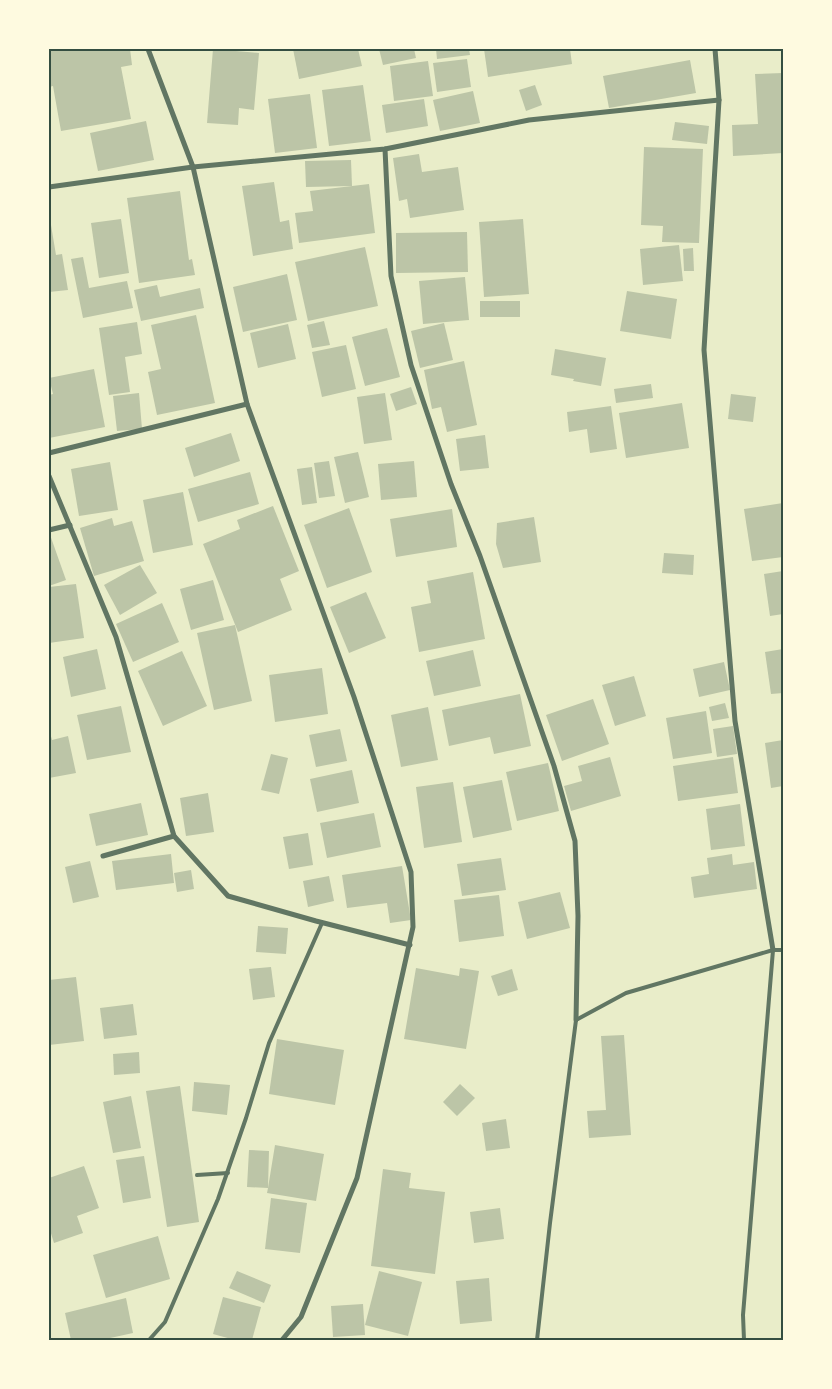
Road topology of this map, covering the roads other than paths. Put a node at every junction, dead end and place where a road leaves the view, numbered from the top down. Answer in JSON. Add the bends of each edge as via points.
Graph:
{"nodes":[{"id":1,"x":148,"y":49,"type":"edge"},
{"id":2,"x":715,"y":49,"type":"edge"},
{"id":3,"x":720,"y":100,"type":"junction"},
{"id":4,"x":384,"y":149,"type":"junction"},
{"id":5,"x":193,"y":167,"type":"junction"},
{"id":6,"x":49,"y":187,"type":"edge"},
{"id":7,"x":247,"y":404,"type":"junction"},
{"id":8,"x":49,"y":453,"type":"edge"},
{"id":9,"x":49,"y":476,"type":"edge"},
{"id":10,"x":70,"y":525,"type":"junction"},
{"id":11,"x":49,"y":530,"type":"edge"},
{"id":12,"x":174,"y":836,"type":"junction"},
{"id":13,"x":104,"y":856,"type":"dead end"},
{"id":14,"x":322,"y":923,"type":"junction"},
{"id":15,"x":410,"y":945,"type":"junction"},
{"id":16,"x":773,"y":950,"type":"junction"},
{"id":17,"x":783,"y":950,"type":"edge"},
{"id":18,"x":576,"y":1020,"type":"junction"},
{"id":19,"x":228,"y":1173,"type":"junction"},
{"id":20,"x":197,"y":1176,"type":"dead end"},
{"id":21,"x":283,"y":1339,"type":"edge"},
{"id":22,"x":149,"y":1340,"type":"edge"},
{"id":23,"x":537,"y":1340,"type":"edge"},
{"id":24,"x":744,"y":1340,"type":"edge"}],
"edges":[{"from":1,"to":5,"type":"street"},
{"from":2,"to":3,"type":"street"},
{"from":3,"to":4,"type":"street","via":[[529,120]]},
{"from":3,"to":16,"type":"street","via":[[704,350],[735,721]]},
{"from":4,"to":5,"type":"street"},
{"from":4,"to":18,"type":"street","via":[[391,276],[411,365],[554,766],[575,841],[578,916]]},
{"from":5,"to":6,"type":"street"},
{"from":5,"to":7,"type":"street"},
{"from":7,"to":8,"type":"street"},
{"from":7,"to":15,"type":"street","via":[[354,697],[411,872],[413,927]]},
{"from":9,"to":10,"type":"street"},
{"from":10,"to":11,"type":"street"},
{"from":10,"to":12,"type":"street","via":[[116,637]]},
{"from":12,"to":13,"type":"street"},
{"from":12,"to":14,"type":"street","via":[[228,896]]},
{"from":14,"to":15,"type":"street"},
{"from":14,"to":19,"type":"lane","via":[[269,1043]]},
{"from":15,"to":21,"type":"street","via":[[357,1178],[301,1317]]},
{"from":16,"to":17,"type":"lane"},
{"from":16,"to":18,"type":"lane","via":[[626,993]]},
{"from":16,"to":24,"type":"lane","via":[[743,1314]]},
{"from":18,"to":23,"type":"lane"},
{"from":19,"to":20,"type":"lane"},
{"from":19,"to":22,"type":"lane","via":[[165,1322]]}]}
